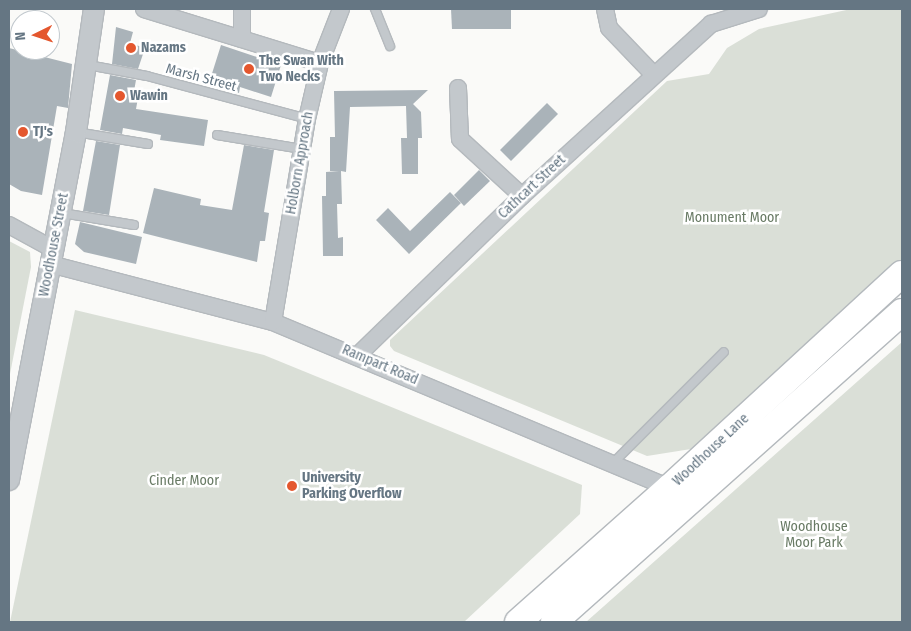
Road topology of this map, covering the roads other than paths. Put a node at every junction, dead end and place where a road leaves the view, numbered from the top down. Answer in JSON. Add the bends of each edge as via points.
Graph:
{"nodes":[{"id":1,"x":94,"y":9,"type":"edge"},
{"id":2,"x":144,"y":9,"type":"edge"},
{"id":3,"x":242,"y":9,"type":"edge"},
{"id":4,"x":341,"y":9,"type":"edge"},
{"id":5,"x":375,"y":9,"type":"edge"},
{"id":6,"x":605,"y":9,"type":"edge"},
{"id":7,"x":759,"y":9,"type":"edge"},
{"id":8,"x":712,"y":17,"type":"edge"},
{"id":9,"x":242,"y":39,"type":"junction"},
{"id":10,"x":390,"y":46,"type":"dead end"},
{"id":11,"x":320,"y":63,"type":"junction"},
{"id":12,"x":88,"y":65,"type":"junction"},
{"id":13,"x":654,"y":75,"type":"junction"},
{"id":14,"x":458,"y":88,"type":"dead end"},
{"id":15,"x":307,"y":119,"type":"junction"},
{"id":16,"x":76,"y":132,"type":"junction"},
{"id":17,"x":217,"y":135,"type":"dead end"},
{"id":18,"x":148,"y":144,"type":"dead end"},
{"id":19,"x":302,"y":149,"type":"junction"},
{"id":20,"x":522,"y":196,"type":"junction"},
{"id":21,"x":60,"y":212,"type":"junction"},
{"id":22,"x":9,"y":225,"type":"edge"},
{"id":23,"x":134,"y":225,"type":"dead end"},
{"id":24,"x":52,"y":257,"type":"junction"},
{"id":25,"x":902,"y":274,"type":"edge"},
{"id":26,"x":902,"y":312,"type":"edge"},
{"id":27,"x":273,"y":322,"type":"junction"},
{"id":28,"x":724,"y":352,"type":"dead end"},
{"id":29,"x":357,"y":356,"type":"junction"},
{"id":30,"x":612,"y":464,"type":"junction"},
{"id":31,"x":9,"y":480,"type":"edge"},
{"id":32,"x":669,"y":488,"type":"junction"},
{"id":33,"x":699,"y":495,"type":"junction"},
{"id":34,"x":518,"y":622,"type":"edge"},
{"id":35,"x":554,"y":622,"type":"edge"}],
"edges":[{"from":1,"to":12,"type":"street","name":"Woodhouse Street"},
{"from":2,"to":9,"type":"street"},
{"from":3,"to":9,"type":"street"},
{"from":4,"to":11,"type":"street","name":"Holborn Approach"},
{"from":5,"to":10,"type":"lane"},
{"from":6,"to":13,"type":"street","via":[[609,28]]},
{"from":7,"to":8,"type":"street"},
{"from":8,"to":13,"type":"street","name":"Cathcart Street"},
{"from":9,"to":11,"type":"street"},
{"from":11,"to":15,"type":"street","name":"Holborn Approach"},
{"from":12,"to":15,"type":"lane","name":"Marsh Street","via":[[147,76]]},
{"from":12,"to":16,"type":"street","name":"Woodhouse Street"},
{"from":13,"to":20,"type":"street","name":"Cathcart Street"},
{"from":14,"to":20,"type":"street","via":[[460,139]]},
{"from":15,"to":19,"type":"street","name":"Holborn Approach"},
{"from":16,"to":18,"type":"lane"},
{"from":16,"to":21,"type":"street","name":"Woodhouse Street"},
{"from":17,"to":19,"type":"lane"},
{"from":19,"to":27,"type":"street","name":"Holborn Approach"},
{"from":20,"to":29,"type":"street","name":"Cathcart Street"},
{"from":21,"to":23,"type":"lane"},
{"from":21,"to":24,"type":"street","name":"Woodhouse Street"},
{"from":22,"to":24,"type":"street","name":"Rampart Road"},
{"from":24,"to":27,"type":"street","name":"Rampart Road"},
{"from":24,"to":31,"type":"street","name":"Woodhouse Street"},
{"from":25,"to":32,"type":"highway","name":"Woodhouse Lane"},
{"from":26,"to":33,"type":"highway","name":"Woodhouse Lane"},
{"from":27,"to":29,"type":"street","name":"Rampart Road"},
{"from":28,"to":30,"type":"lane"},
{"from":29,"to":30,"type":"street","name":"Rampart Road"},
{"from":30,"to":32,"type":"street","name":"Rampart Road"},
{"from":32,"to":33,"type":"street","name":"Rampart Road"},
{"from":32,"to":34,"type":"highway","name":"Woodhouse Lane"},
{"from":33,"to":35,"type":"highway","name":"Woodhouse Lane"}]}
